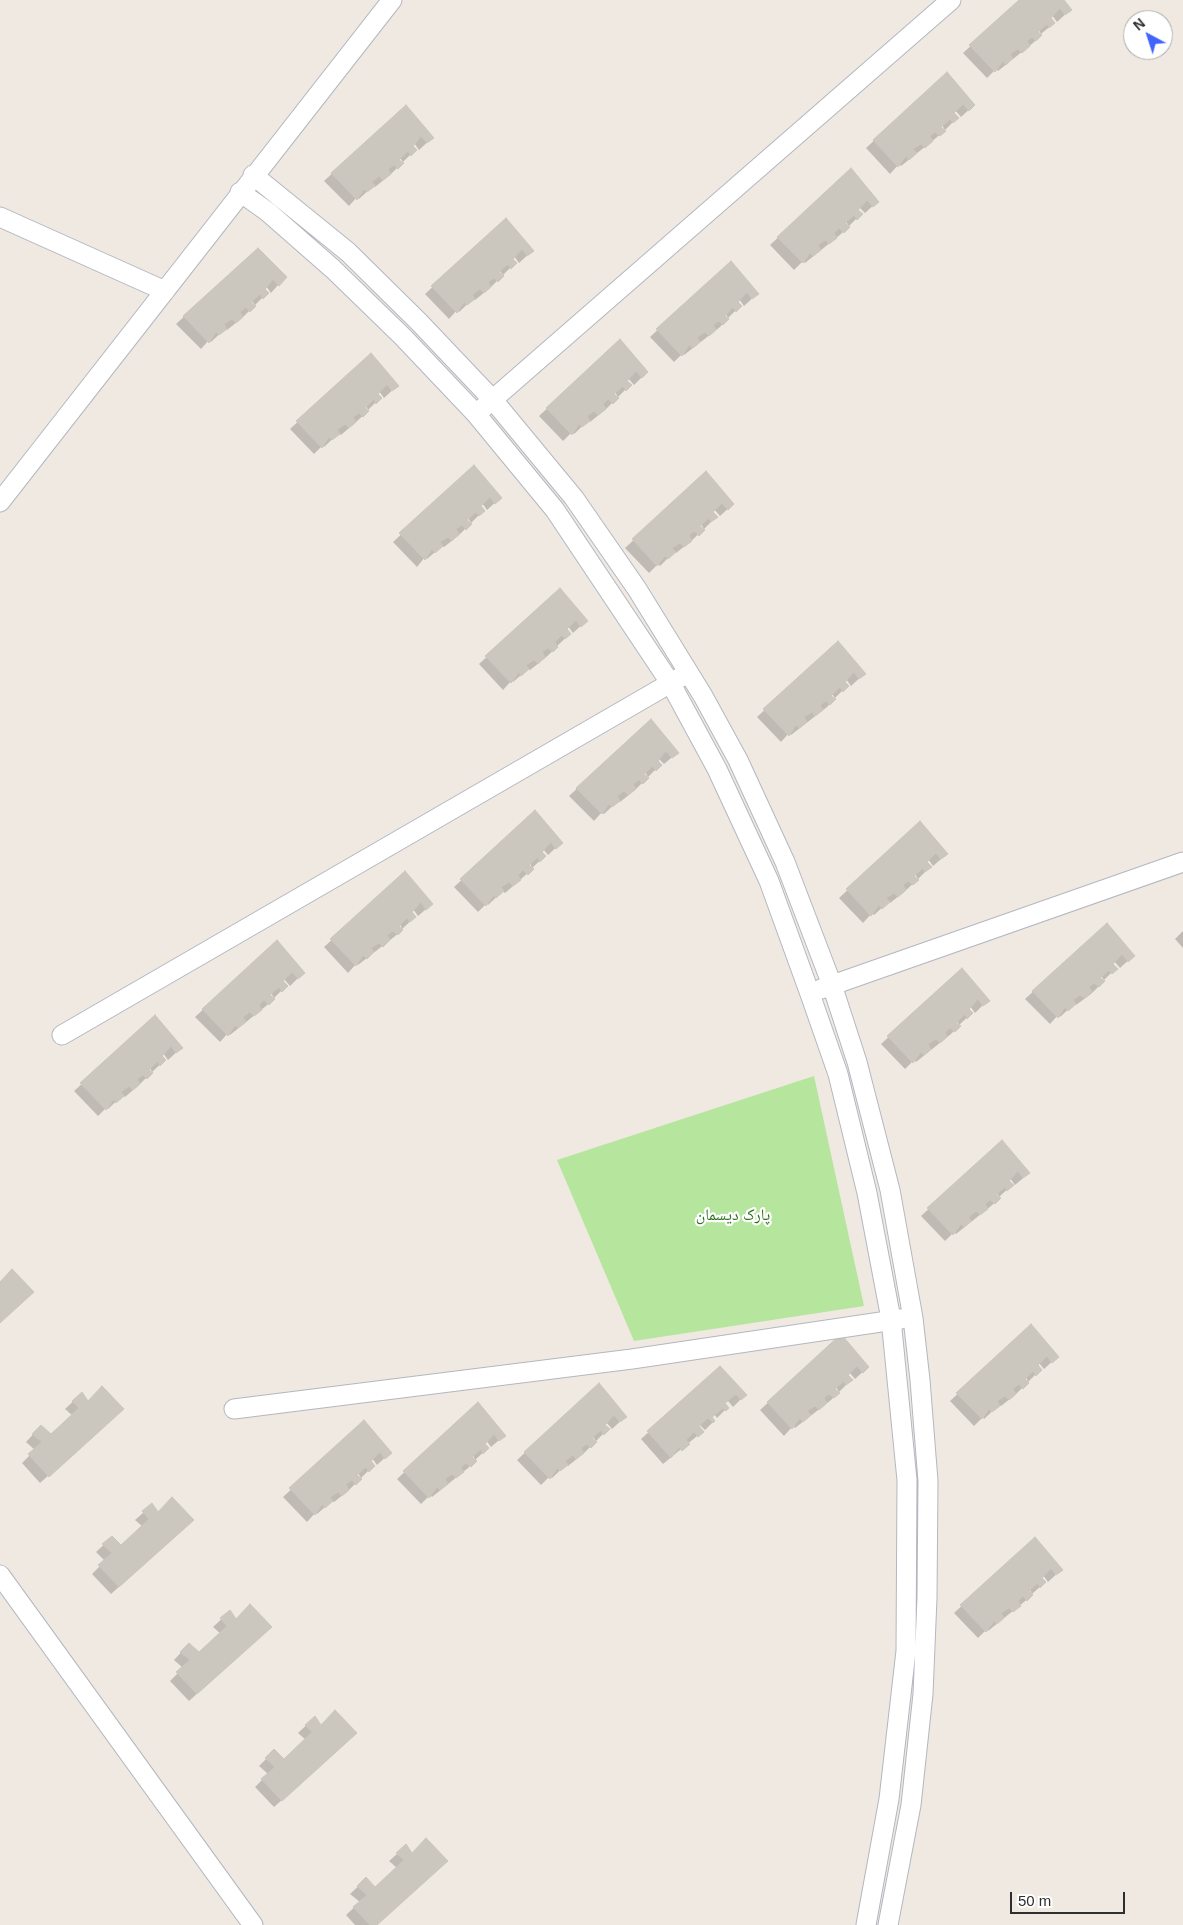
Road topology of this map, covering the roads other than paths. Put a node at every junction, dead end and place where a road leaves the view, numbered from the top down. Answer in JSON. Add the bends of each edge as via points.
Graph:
{"nodes":[{"id":1,"x":392,"y":0,"type":"edge"},
{"id":2,"x":951,"y":0,"type":"edge"},
{"id":3,"x":253,"y":175,"type":"junction"},
{"id":4,"x":240,"y":192,"type":"junction"},
{"id":5,"x":0,"y":217,"type":"edge"},
{"id":6,"x":165,"y":291,"type":"junction"},
{"id":7,"x":492,"y":400,"type":"junction"},
{"id":8,"x":476,"y":414,"type":"junction"},
{"id":9,"x":0,"y":502,"type":"edge"},
{"id":10,"x":689,"y":673,"type":"junction"},
{"id":11,"x":671,"y":684,"type":"junction"},
{"id":12,"x":1183,"y":862,"type":"edge"},
{"id":13,"x":832,"y":985,"type":"junction"},
{"id":14,"x":810,"y":994,"type":"junction"},
{"id":15,"x":62,"y":1036,"type":"dead end"},
{"id":16,"x":912,"y":1318,"type":"junction"},
{"id":17,"x":891,"y":1319,"type":"junction"},
{"id":18,"x":234,"y":1409,"type":"dead end"},
{"id":19,"x":0,"y":1575,"type":"edge"},
{"id":20,"x":253,"y":1925,"type":"edge"},
{"id":21,"x":866,"y":1925,"type":"edge"},
{"id":22,"x":888,"y":1925,"type":"edge"}],
"edges":[{"from":1,"to":3,"type":"street"},
{"from":2,"to":7,"type":"street"},
{"from":3,"to":4,"type":"street"},
{"from":3,"to":7,"type":"street","via":[[348,252]]},
{"from":4,"to":6,"type":"street"},
{"from":4,"to":8,"type":"street","via":[[268,212],[333,270],[404,337]]},
{"from":5,"to":6,"type":"street"},
{"from":6,"to":9,"type":"street"},
{"from":7,"to":8,"type":"street"},
{"from":7,"to":10,"type":"street","via":[[574,498],[637,589]]},
{"from":8,"to":11,"type":"street","via":[[555,510]]},
{"from":10,"to":11,"type":"street"},
{"from":10,"to":13,"type":"street","via":[[738,760],[781,854]]},
{"from":11,"to":14,"type":"street","via":[[717,770],[769,881]]},
{"from":11,"to":15,"type":"street"},
{"from":12,"to":13,"type":"street"},
{"from":13,"to":14,"type":"street"},
{"from":13,"to":16,"type":"street","via":[[857,1062],[890,1190]]},
{"from":14,"to":17,"type":"street","via":[[845,1101],[867,1193]]},
{"from":16,"to":17,"type":"street"},
{"from":16,"to":22,"type":"street","via":[[928,1481],[928,1598],[923,1694],[911,1805]]},
{"from":17,"to":18,"type":"street","via":[[632,1358]]},
{"from":17,"to":21,"type":"street","via":[[907,1480],[906,1650],[889,1799]]},
{"from":19,"to":20,"type":"street"}]}
